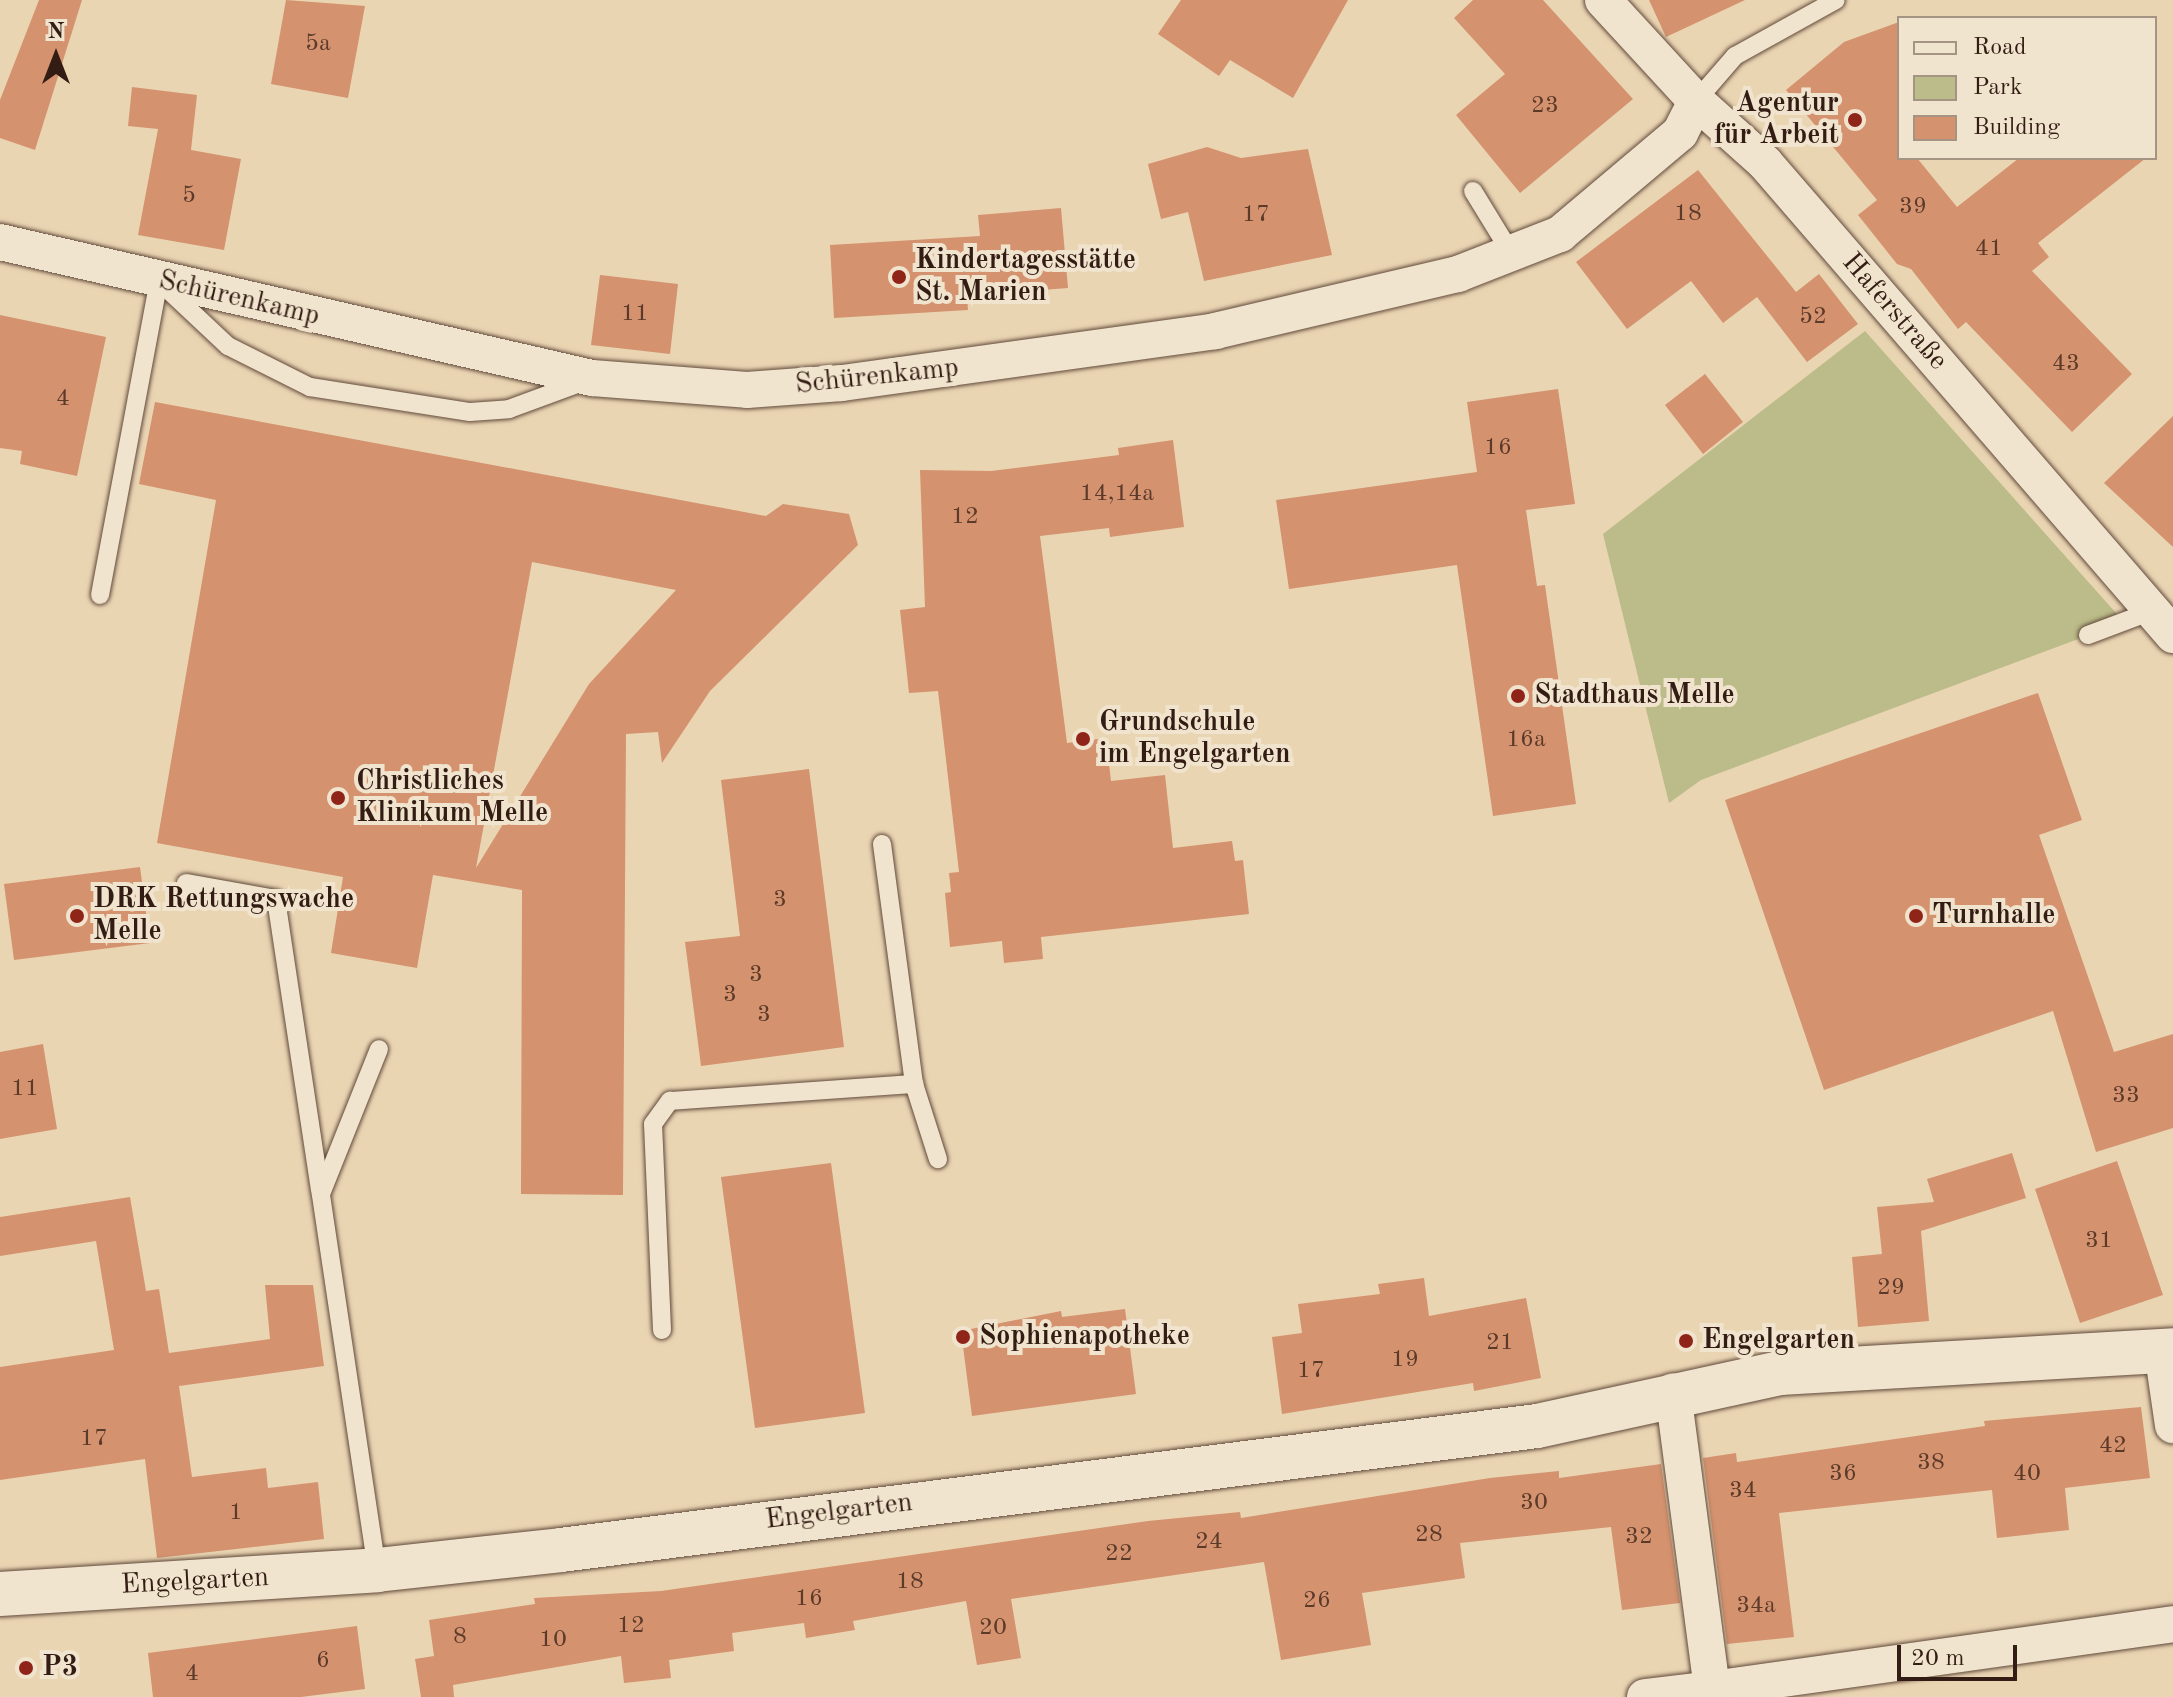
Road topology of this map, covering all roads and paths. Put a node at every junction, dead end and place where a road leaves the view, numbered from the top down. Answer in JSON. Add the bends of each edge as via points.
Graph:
{"nodes":[{"id":1,"x":1603,"y":0,"type":"edge"},
{"id":2,"x":1836,"y":0,"type":"edge"},
{"id":3,"x":1696,"y":101,"type":"junction"},
{"id":4,"x":1473,"y":191,"type":"dead end"},
{"id":5,"x":0,"y":242,"type":"edge"},
{"id":6,"x":1511,"y":253,"type":"junction"},
{"id":7,"x":159,"y":281,"type":"junction"},
{"id":8,"x":592,"y":378,"type":"junction"},
{"id":9,"x":100,"y":595,"type":"dead end"},
{"id":10,"x":2162,"y":623,"type":"edge"},
{"id":11,"x":2088,"y":635,"type":"dead end"},
{"id":12,"x":882,"y":844,"type":"dead end"},
{"id":13,"x":186,"y":883,"type":"dead end"},
{"id":14,"x":379,"y":1049,"type":"dead end"},
{"id":15,"x":914,"y":1084,"type":"junction"},
{"id":16,"x":938,"y":1159,"type":"dead end"},
{"id":17,"x":321,"y":1194,"type":"junction"},
{"id":18,"x":662,"y":1330,"type":"dead end"},
{"id":19,"x":2167,"y":1350,"type":"edge"},
{"id":20,"x":1673,"y":1392,"type":"junction"},
{"id":21,"x":2173,"y":1425,"type":"edge"},
{"id":22,"x":377,"y":1570,"type":"junction"},
{"id":23,"x":0,"y":1594,"type":"edge"},
{"id":24,"x":2173,"y":1624,"type":"edge"},
{"id":25,"x":1712,"y":1689,"type":"junction"},
{"id":26,"x":1645,"y":1697,"type":"edge"}],
"edges":[{"from":1,"to":3,"type":"street","name":"Haferstraße"},
{"from":2,"to":3,"type":"lane","via":[[1735,56]]},
{"from":3,"to":6,"type":"street","name":"Schürenkamp","via":[[1680,133],[1560,234]]},
{"from":3,"to":10,"type":"street","name":"Haferstraße","via":[[1765,163]]},
{"from":4,"to":6,"type":"lane"},
{"from":5,"to":7,"type":"street","name":"Schürenkamp"},
{"from":6,"to":8,"type":"street","name":"Schürenkamp","via":[[1458,274],[1132,346],[747,390]]},
{"from":7,"to":8,"type":"street","name":"Schürenkamp"},
{"from":7,"to":8,"type":"lane","via":[[228,346],[310,387],[470,412],[509,409]]},
{"from":7,"to":9,"type":"lane"},
{"from":10,"to":11,"type":"lane"},
{"from":12,"to":15,"type":"lane"},
{"from":13,"to":17,"type":"lane","via":[[276,899]]},
{"from":14,"to":17,"type":"lane"},
{"from":15,"to":16,"type":"lane"},
{"from":15,"to":18,"type":"lane","via":[[670,1101],[653,1124]]},
{"from":17,"to":22,"type":"lane"},
{"from":19,"to":20,"type":"street","name":"Engelgarten","via":[[1780,1373]]},
{"from":19,"to":21,"type":"street","name":"Engelgarten"},
{"from":20,"to":22,"type":"street","name":"Engelgarten","via":[[1537,1426]]},
{"from":20,"to":25,"type":"street"},
{"from":22,"to":23,"type":"street","name":"Engelgarten"},
{"from":24,"to":25,"type":"street"},
{"from":25,"to":26,"type":"street"}]}
